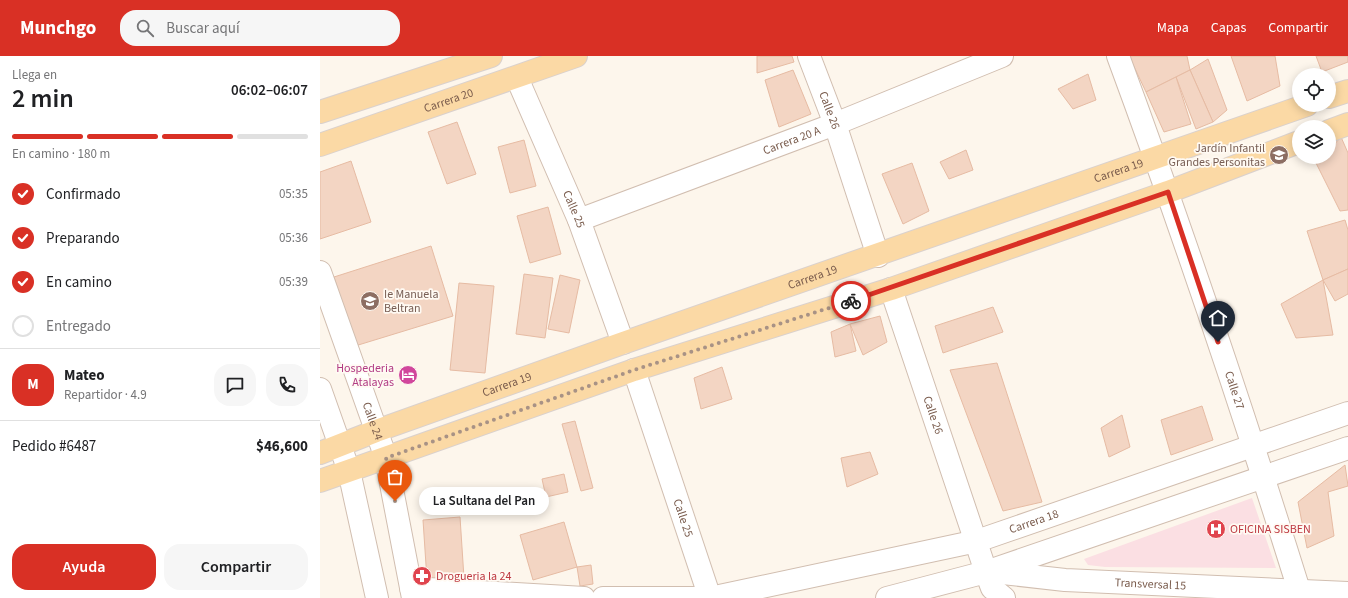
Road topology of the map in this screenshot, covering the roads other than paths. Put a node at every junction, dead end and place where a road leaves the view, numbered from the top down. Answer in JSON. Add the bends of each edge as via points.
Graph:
{"nodes":[{"id":1,"x":491,"y":56,"type":"edge"},
{"id":2,"x":576,"y":56,"type":"edge"},
{"id":3,"x":809,"y":56,"type":"edge"},
{"id":4,"x":1002,"y":56,"type":"edge"},
{"id":5,"x":1118,"y":56,"type":"edge"},
{"id":6,"x":517,"y":78,"type":"junction"},
{"id":7,"x":1348,"y":91,"type":"edge"},
{"id":8,"x":1336,"y":95,"type":"edge"},
{"id":9,"x":1292,"y":110,"type":"edge"},
{"id":10,"x":320,"y":112,"type":"edge"},
{"id":11,"x":835,"y":124,"type":"junction"},
{"id":12,"x":1348,"y":124,"type":"edge"},
{"id":13,"x":1336,"y":128,"type":"edge"},
{"id":14,"x":320,"y":145,"type":"edge"},
{"id":15,"x":1292,"y":145,"type":"edge"},
{"id":16,"x":1156,"y":158,"type":"junction"},
{"id":17,"x":1168,"y":192,"type":"junction"},
{"id":18,"x":579,"y":220,"type":"junction"},
{"id":19,"x":878,"y":256,"type":"junction"},
{"id":20,"x":320,"y":272,"type":"edge"},
{"id":21,"x":891,"y":289,"type":"junction"},
{"id":22,"x":623,"y":343,"type":"junction"},
{"id":23,"x":634,"y":370,"type":"junction"},
{"id":24,"x":320,"y":389,"type":"edge"},
{"id":25,"x":1348,"y":413,"type":"edge"},
{"id":26,"x":376,"y":431,"type":"junction"},
{"id":27,"x":1253,"y":447,"type":"junction"},
{"id":28,"x":1348,"y":448,"type":"edge"},
{"id":29,"x":330,"y":450,"type":"edge"},
{"id":30,"x":386,"y":458,"type":"junction"},
{"id":31,"x":349,"y":471,"type":"junction"},
{"id":32,"x":1264,"y":478,"type":"junction"},
{"id":33,"x":320,"y":481,"type":"edge"},
{"id":34,"x":977,"y":541,"type":"junction"},
{"id":35,"x":986,"y":572,"type":"junction"},
{"id":36,"x":1299,"y":590,"type":"junction"},
{"id":37,"x":412,"y":593,"type":"edge"},
{"id":38,"x":1348,"y":593,"type":"edge"},
{"id":39,"x":917,"y":594,"type":"edge"},
{"id":40,"x":377,"y":598,"type":"edge"},
{"id":41,"x":584,"y":598,"type":"edge"},
{"id":42,"x":603,"y":598,"type":"edge"},
{"id":43,"x":710,"y":598,"type":"edge"},
{"id":44,"x":887,"y":598,"type":"edge"},
{"id":45,"x":1004,"y":598,"type":"edge"}],
"edges":[{"from":1,"to":10,"type":"main road"},
{"from":2,"to":6,"type":"main road","name":"Carrera 20"},
{"from":3,"to":11,"type":"street","name":"Calle 26"},
{"from":4,"to":11,"type":"street","name":"Carrera 20 A"},
{"from":5,"to":16,"type":"street","name":"Calle 27"},
{"from":6,"to":14,"type":"main road","name":"Carrera 20"},
{"from":6,"to":18,"type":"street","name":"Calle 25"},
{"from":7,"to":8,"type":"main road"},
{"from":9,"to":16,"type":"main road","name":"Carrera 19"},
{"from":11,"to":18,"type":"street","name":"Carrera 20 A"},
{"from":11,"to":19,"type":"street","name":"Calle 26"},
{"from":12,"to":13,"type":"main road"},
{"from":15,"to":17,"type":"main road"},
{"from":16,"to":17,"type":"street","name":"Calle 27"},
{"from":16,"to":19,"type":"main road","name":"Carrera 19"},
{"from":17,"to":21,"type":"main road"},
{"from":17,"to":27,"type":"street","name":"Calle 27"},
{"from":18,"to":22,"type":"street","name":"Calle 25"},
{"from":19,"to":22,"type":"main road","name":"Carrera 19"},
{"from":20,"to":26,"type":"street","name":"Calle 24"},
{"from":21,"to":23,"type":"main road"},
{"from":21,"to":34,"type":"street","name":"Calle 26"},
{"from":22,"to":26,"type":"main road","name":"Carrera 19"},
{"from":23,"to":30,"type":"main road"},
{"from":23,"to":43,"type":"street","name":"Calle 25"},
{"from":24,"to":29,"type":"street"},
{"from":25,"to":27,"type":"street","name":"Carrera 18"},
{"from":26,"to":29,"type":"main road","name":"Carrera 19"},
{"from":26,"to":30,"type":"street","name":"Calle 24"},
{"from":27,"to":32,"type":"street","name":"Calle 27"},
{"from":27,"to":34,"type":"street","name":"Carrera 18"},
{"from":28,"to":32,"type":"street"},
{"from":29,"to":31,"type":"street"},
{"from":30,"to":31,"type":"main road"},
{"from":30,"to":37,"type":"street","name":"Calle 24"},
{"from":31,"to":33,"type":"main road"},
{"from":31,"to":40,"type":"street"},
{"from":32,"to":35,"type":"street"},
{"from":32,"to":36,"type":"street","name":"Calle 27"},
{"from":34,"to":35,"type":"street","name":"Calle 26"},
{"from":34,"to":43,"type":"street","name":"Carrera 18"},
{"from":35,"to":36,"type":"street","name":"Transversal 15","via":[[1065,580]]},
{"from":35,"to":39,"type":"street"},
{"from":35,"to":45,"type":"street","via":[[992,588]]},
{"from":36,"to":38,"type":"street","name":"Transversal 15"},
{"from":37,"to":41,"type":"street"},
{"from":39,"to":44,"type":"street"},
{"from":42,"to":43,"type":"street","name":"Carrera 18"}]}
